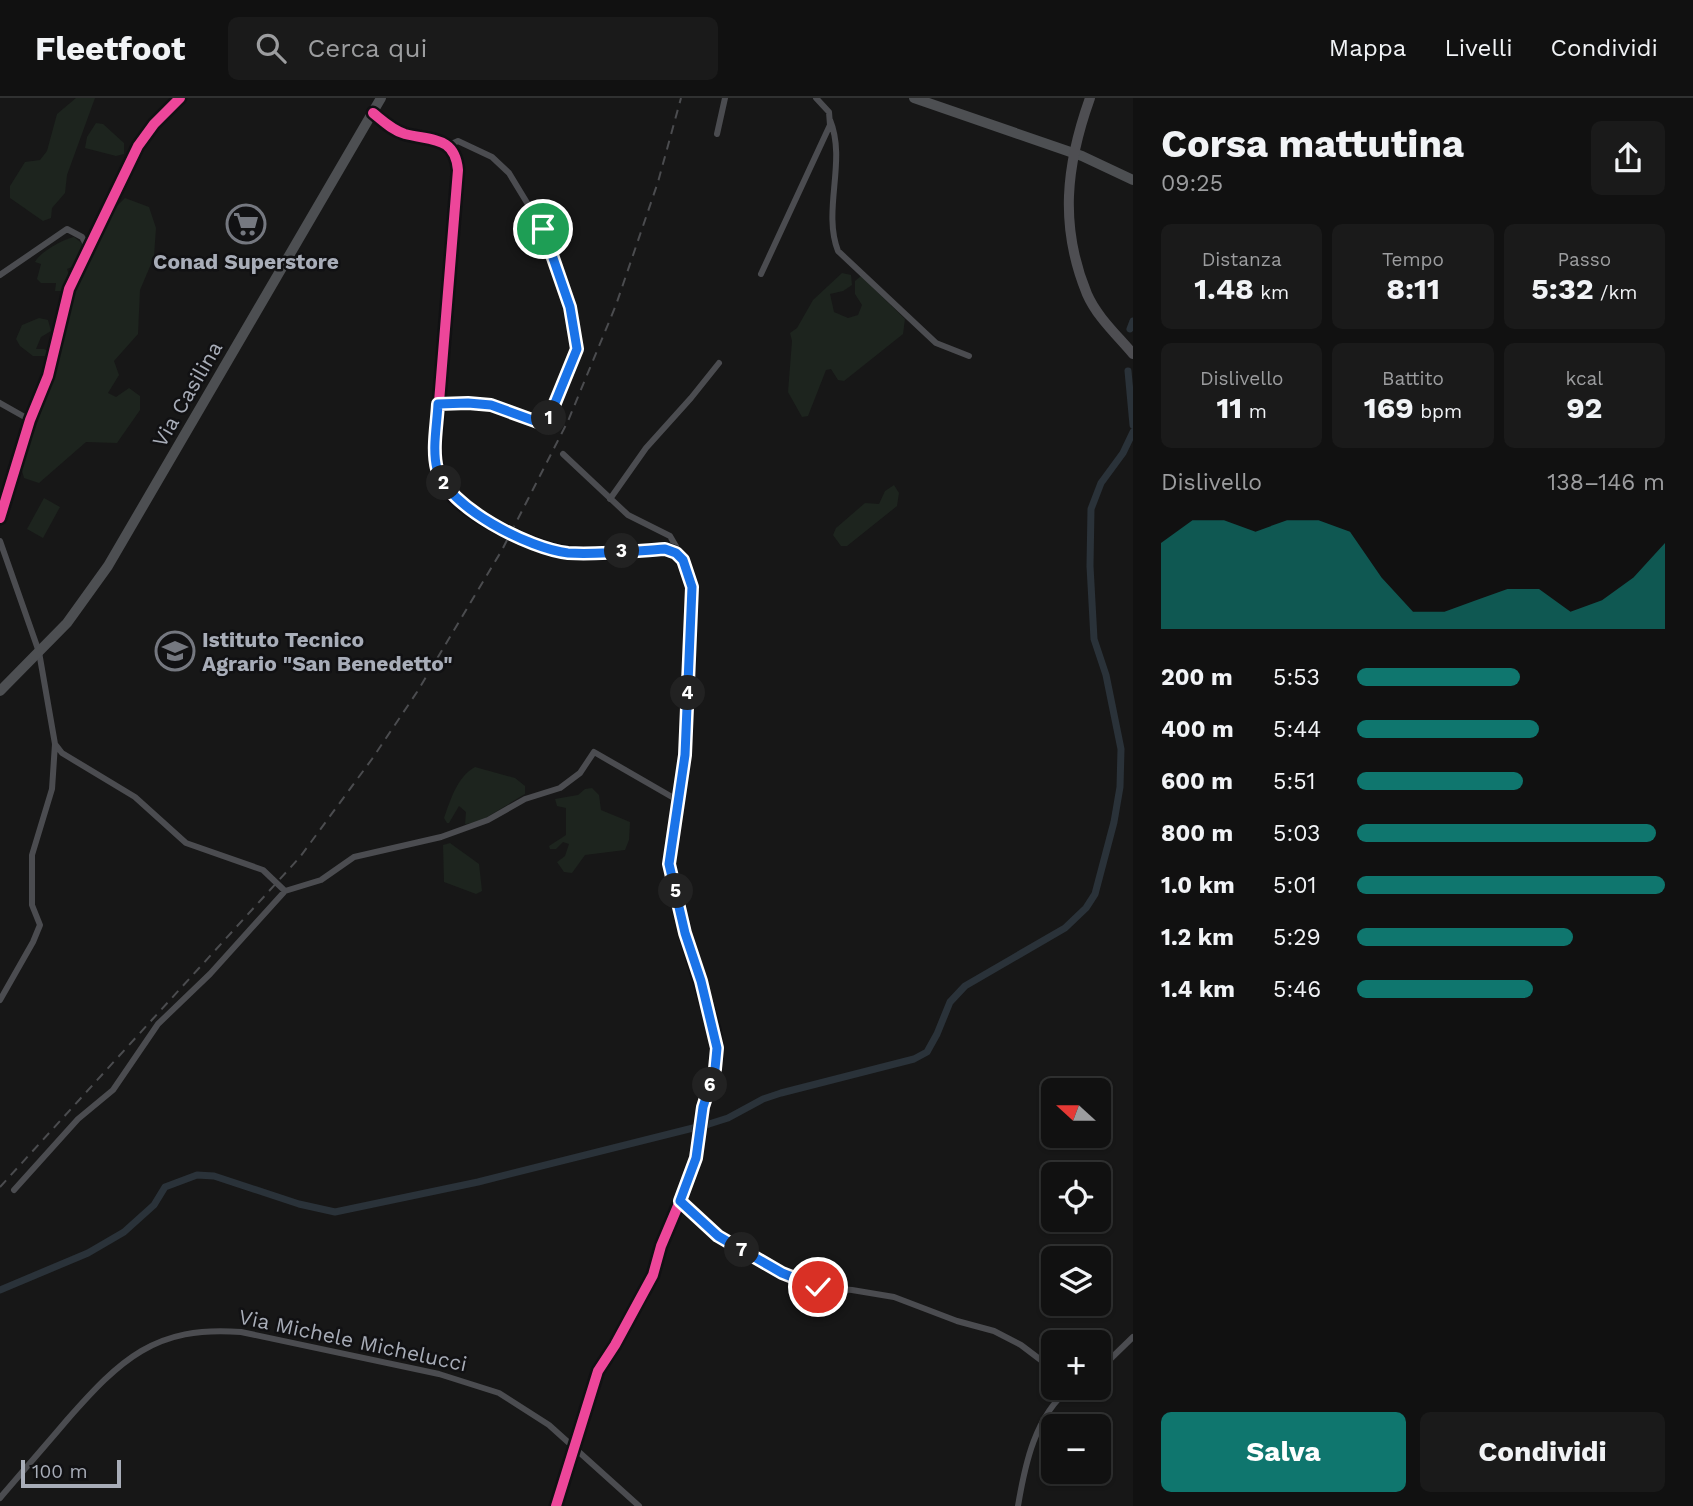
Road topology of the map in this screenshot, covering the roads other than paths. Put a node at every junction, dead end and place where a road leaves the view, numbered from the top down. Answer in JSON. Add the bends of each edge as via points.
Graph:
{"nodes":[{"id":1,"x":180,"y":98,"type":"edge"},
{"id":2,"x":381,"y":98,"type":"edge"},
{"id":3,"x":725,"y":98,"type":"edge"},
{"id":4,"x":817,"y":98,"type":"edge"},
{"id":5,"x":914,"y":98,"type":"edge"},
{"id":6,"x":1090,"y":98,"type":"edge"},
{"id":7,"x":373,"y":113,"type":"junction"},
{"id":8,"x":830,"y":120,"type":"junction"},
{"id":9,"x":717,"y":134,"type":"dead end"},
{"id":10,"x":447,"y":146,"type":"junction"},
{"id":11,"x":1133,"y":180,"type":"edge"},
{"id":12,"x":88,"y":248,"type":"junction"},
{"id":13,"x":761,"y":274,"type":"dead end"},
{"id":14,"x":0,"y":275,"type":"edge"},
{"id":15,"x":1132,"y":352,"type":"edge"},
{"id":16,"x":969,"y":356,"type":"dead end"},
{"id":17,"x":719,"y":363,"type":"dead end"},
{"id":18,"x":0,"y":403,"type":"edge"},
{"id":19,"x":438,"y":404,"type":"junction"},
{"id":20,"x":30,"y":420,"type":"junction"},
{"id":21,"x":563,"y":454,"type":"dead end"},
{"id":22,"x":610,"y":499,"type":"junction"},
{"id":23,"x":0,"y":518,"type":"edge"},
{"id":24,"x":663,"y":532,"type":"junction"},
{"id":25,"x":0,"y":541,"type":"edge"},
{"id":26,"x":659,"y":549,"type":"junction"},
{"id":27,"x":683,"y":560,"type":"junction"},
{"id":28,"x":39,"y":652,"type":"junction"},
{"id":29,"x":0,"y":691,"type":"edge"},
{"id":30,"x":55,"y":744,"type":"junction"},
{"id":31,"x":679,"y":801,"type":"junction"},
{"id":32,"x":283,"y":888,"type":"junction"},
{"id":33,"x":0,"y":1000,"type":"edge"},
{"id":34,"x":14,"y":1190,"type":"dead end"},
{"id":35,"x":680,"y":1201,"type":"junction"},
{"id":36,"x":1133,"y":1337,"type":"edge"},
{"id":37,"x":1111,"y":1358,"type":"edge"},
{"id":38,"x":1041,"y":1360,"type":"edge"},
{"id":39,"x":1058,"y":1400,"type":"edge"},
{"id":40,"x":575,"y":1447,"type":"junction"},
{"id":41,"x":0,"y":1498,"type":"edge"},
{"id":42,"x":556,"y":1506,"type":"edge"},
{"id":43,"x":639,"y":1506,"type":"edge"},
{"id":44,"x":1018,"y":1506,"type":"edge"}],
"edges":[{"from":1,"to":12,"type":"street","via":[[138,146]]},
{"from":2,"to":7,"type":"main road","name":"Via Casilina"},
{"from":3,"to":9,"type":"street"},
{"from":4,"to":8,"type":"street"},
{"from":5,"to":11,"type":"main road","via":[[1064,149]]},
{"from":6,"to":15,"type":"highway","via":[[1069,177],[1071,230],[1088,294],[1102,319]]},
{"from":7,"to":10,"type":"street","via":[[393,129]]},
{"from":7,"to":28,"type":"main road","name":"Via Casilina","via":[[108,566],[68,622]]},
{"from":8,"to":13,"type":"street"},
{"from":8,"to":16,"type":"street","via":[[836,144],[838,251],[936,343]]},
{"from":10,"to":19,"type":"street","via":[[457,157],[458,170]]},
{"from":10,"to":19,"type":"street","via":[[458,141],[492,157],[528,202],[543,229],[570,307],[577,349],[546,425],[491,405]]},
{"from":12,"to":14,"type":"street","via":[[82,237],[67,229]]},
{"from":12,"to":20,"type":"street","via":[[69,289],[48,376]]},
{"from":17,"to":22,"type":"street"},
{"from":18,"to":20,"type":"street"},
{"from":19,"to":26,"type":"street","via":[[437,470],[448,492],[464,507],[542,548],[568,553]]},
{"from":20,"to":23,"type":"street"},
{"from":21,"to":22,"type":"street"},
{"from":22,"to":24,"type":"street","via":[[628,515]]},
{"from":24,"to":26,"type":"street"},
{"from":24,"to":27,"type":"street"},
{"from":25,"to":28,"type":"street"},
{"from":26,"to":27,"type":"street"},
{"from":27,"to":31,"type":"street","via":[[692,587]]},
{"from":28,"to":29,"type":"main road","name":"Via Casilina"},
{"from":28,"to":30,"type":"street"},
{"from":30,"to":32,"type":"street","via":[[62,753],[135,797],[186,843],[258,867]]},
{"from":30,"to":33,"type":"street","via":[[52,789],[32,855],[32,905],[40,925]]},
{"from":31,"to":32,"type":"street","via":[[594,752],[580,773],[560,788],[525,799],[488,820],[441,837],[354,857],[321,880]]},
{"from":31,"to":35,"type":"street","via":[[669,864],[717,1048],[696,1158]]},
{"from":32,"to":34,"type":"street","via":[[210,974],[158,1024],[113,1090],[78,1119]]},
{"from":35,"to":38,"type":"street","via":[[718,1236],[782,1273],[818,1287],[894,1297],[993,1331]]},
{"from":35,"to":40,"type":"street","via":[[653,1275],[598,1371]]},
{"from":36,"to":37,"type":"street"},
{"from":39,"to":44,"type":"street","via":[[1038,1430]]},
{"from":40,"to":41,"type":"street","name":"Via Michele Michelucci","via":[[518,1404],[475,1384],[241,1332],[196,1332],[139,1351],[114,1369]]},
{"from":40,"to":42,"type":"street"},
{"from":40,"to":43,"type":"street","name":"Via Michele Michelucci"}]}
